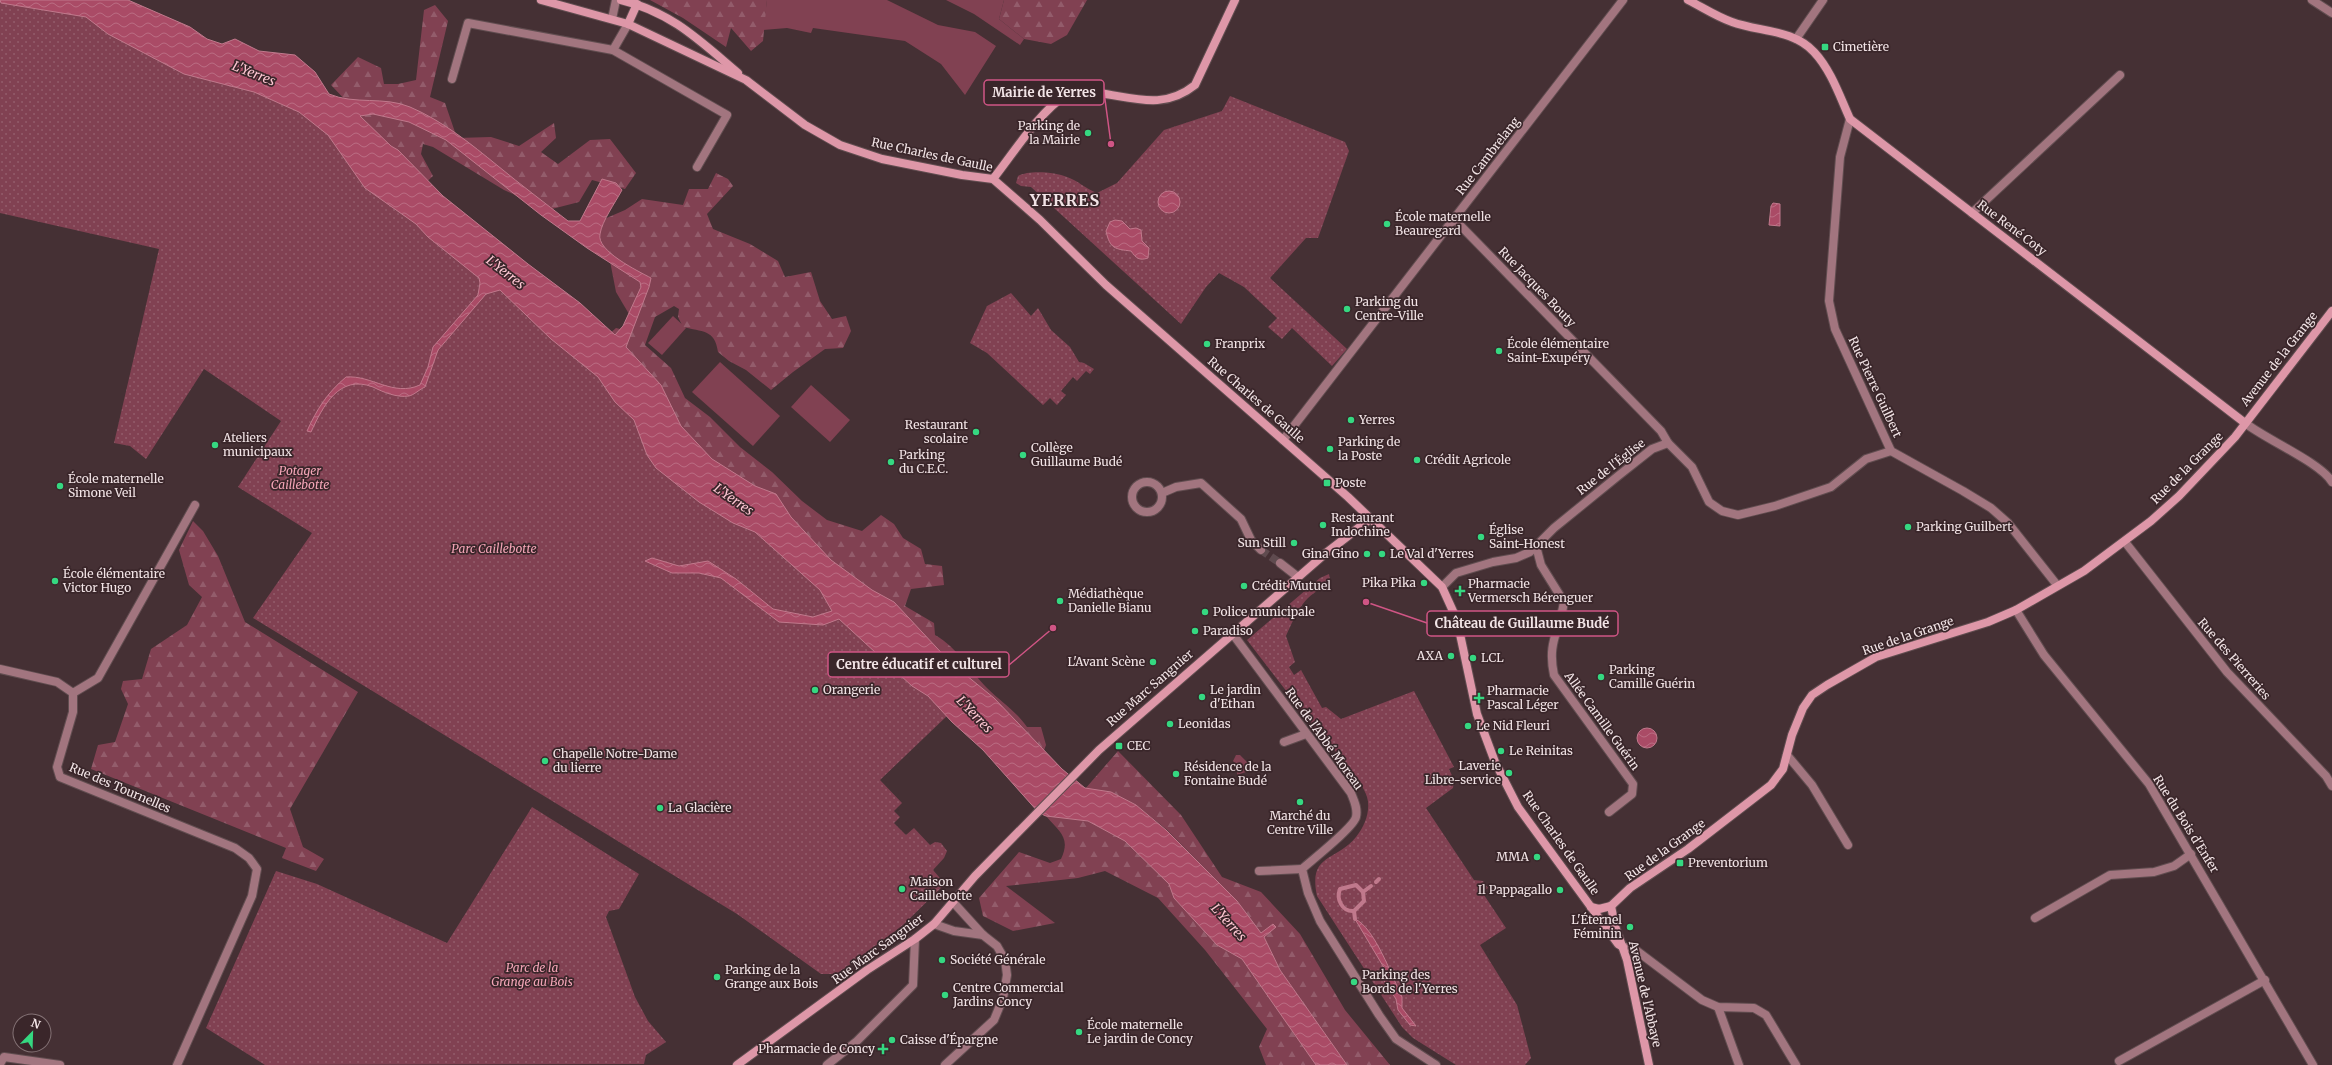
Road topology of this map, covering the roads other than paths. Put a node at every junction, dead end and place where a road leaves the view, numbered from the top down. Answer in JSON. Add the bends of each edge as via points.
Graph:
{"nodes":[{"id":1,"x":541,"y":0,"type":"edge"},
{"id":2,"x":616,"y":0,"type":"edge"},
{"id":3,"x":621,"y":0,"type":"edge"},
{"id":4,"x":1235,"y":0,"type":"edge"},
{"id":5,"x":1623,"y":0,"type":"edge"},
{"id":6,"x":1688,"y":0,"type":"edge"},
{"id":7,"x":1823,"y":0,"type":"edge"},
{"id":8,"x":2312,"y":0,"type":"edge"},
{"id":9,"x":637,"y":4,"type":"junction"},
{"id":10,"x":2332,"y":13,"type":"edge"},
{"id":11,"x":612,"y":19,"type":"junction"},
{"id":12,"x":628,"y":24,"type":"junction"},
{"id":13,"x":1796,"y":39,"type":"junction"},
{"id":14,"x":613,"y":50,"type":"junction"},
{"id":15,"x":2120,"y":75,"type":"dead end"},
{"id":16,"x":452,"y":79,"type":"dead end"},
{"id":17,"x":746,"y":80,"type":"junction"},
{"id":18,"x":1850,"y":119,"type":"junction"},
{"id":19,"x":697,"y":167,"type":"dead end"},
{"id":20,"x":993,"y":179,"type":"junction"},
{"id":21,"x":1972,"y":213,"type":"junction"},
{"id":22,"x":1454,"y":219,"type":"junction"},
{"id":23,"x":2332,"y":311,"type":"edge"},
{"id":24,"x":2246,"y":423,"type":"junction"},
{"id":25,"x":1283,"y":440,"type":"junction"},
{"id":26,"x":1668,"y":442,"type":"junction"},
{"id":27,"x":1891,"y":451,"type":"junction"},
{"id":28,"x":2330,"y":475,"type":"edge"},
{"id":29,"x":2332,"y":482,"type":"edge"},
{"id":30,"x":1162,"y":493,"type":"dead end"},
{"id":31,"x":195,"y":505,"type":"dead end"},
{"id":32,"x":1370,"y":519,"type":"junction"},
{"id":33,"x":2125,"y":542,"type":"junction"},
{"id":34,"x":1536,"y":546,"type":"junction"},
{"id":35,"x":1261,"y":550,"type":"tunnel mouth"},
{"id":36,"x":1280,"y":563,"type":"tunnel mouth"},
{"id":37,"x":1298,"y":577,"type":"junction"},
{"id":38,"x":2057,"y":585,"type":"junction"},
{"id":39,"x":1442,"y":587,"type":"junction"},
{"id":40,"x":2016,"y":610,"type":"junction"},
{"id":41,"x":1232,"y":633,"type":"junction"},
{"id":42,"x":0,"y":669,"type":"edge"},
{"id":43,"x":73,"y":693,"type":"junction"},
{"id":44,"x":1306,"y":734,"type":"junction"},
{"id":45,"x":1284,"y":742,"type":"dead end"},
{"id":46,"x":1787,"y":755,"type":"junction"},
{"id":47,"x":2332,"y":786,"type":"edge"},
{"id":48,"x":1609,"y":812,"type":"dead end"},
{"id":49,"x":1848,"y":845,"type":"dead end"},
{"id":50,"x":2191,"y":854,"type":"junction"},
{"id":51,"x":1302,"y":869,"type":"junction"},
{"id":52,"x":1259,"y":871,"type":"dead end"},
{"id":53,"x":953,"y":902,"type":"junction"},
{"id":54,"x":1611,"y":906,"type":"junction"},
{"id":55,"x":1591,"y":907,"type":"junction"},
{"id":56,"x":2035,"y":918,"type":"dead end"},
{"id":57,"x":934,"y":924,"type":"junction"},
{"id":58,"x":983,"y":935,"type":"junction"},
{"id":59,"x":915,"y":939,"type":"junction"},
{"id":60,"x":1623,"y":947,"type":"junction"},
{"id":61,"x":2265,"y":980,"type":"junction"},
{"id":62,"x":1718,"y":1007,"type":"junction"},
{"id":63,"x":2119,"y":1061,"type":"dead end"},
{"id":64,"x":0,"y":1064,"type":"edge"},
{"id":65,"x":60,"y":1065,"type":"edge"},
{"id":66,"x":178,"y":1065,"type":"edge"},
{"id":67,"x":737,"y":1065,"type":"edge"},
{"id":68,"x":827,"y":1065,"type":"edge"},
{"id":69,"x":945,"y":1065,"type":"edge"},
{"id":70,"x":1436,"y":1065,"type":"edge"},
{"id":71,"x":1649,"y":1065,"type":"edge"},
{"id":72,"x":1739,"y":1065,"type":"edge"},
{"id":73,"x":1796,"y":1065,"type":"edge"},
{"id":74,"x":2313,"y":1065,"type":"edge"}],
"edges":[{"from":1,"to":11,"type":"street","name":"Rue Charles de Gaulle"},
{"from":2,"to":11,"type":"street"},
{"from":3,"to":9,"type":"street"},
{"from":4,"to":20,"type":"street","via":[[1195,85],[1184,94],[1157,102],[1085,91],[1068,94],[1053,105]]},
{"from":5,"to":22,"type":"street","name":"Rue Cambrelang"},
{"from":6,"to":13,"type":"street","name":"Rue René Coty","via":[[1732,22]]},
{"from":7,"to":13,"type":"street"},
{"from":8,"to":10,"type":"street"},
{"from":9,"to":12,"type":"street"},
{"from":9,"to":17,"type":"street","via":[[675,22]]},
{"from":11,"to":12,"type":"street","name":"Rue Charles de Gaulle"},
{"from":12,"to":14,"type":"street"},
{"from":12,"to":17,"type":"street","name":"Rue Charles de Gaulle"},
{"from":13,"to":18,"type":"street","name":"Rue René Coty","via":[[1813,50],[1825,65]]},
{"from":14,"to":16,"type":"street","via":[[468,23]]},
{"from":14,"to":19,"type":"street","via":[[727,115]]},
{"from":15,"to":21,"type":"street"},
{"from":17,"to":20,"type":"street","name":"Rue Charles de Gaulle","via":[[805,125],[840,145],[882,159],[962,176]]},
{"from":18,"to":21,"type":"street","name":"Rue René Coty"},
{"from":18,"to":27,"type":"street","name":"Rue Pierre Guilbert","via":[[1840,157],[1828,300],[1835,329]]},
{"from":20,"to":25,"type":"street","name":"Rue Charles de Gaulle","via":[[1040,220],[1106,285]]},
{"from":21,"to":24,"type":"street","name":"Rue René Coty"},
{"from":22,"to":25,"type":"street","name":"Rue Cambrelang"},
{"from":22,"to":26,"type":"street","name":"Rue Jacques Bouty","via":[[1661,431]]},
{"from":23,"to":24,"type":"street","name":"Avenue de la Grange"},
{"from":24,"to":28,"type":"street","name":"Rue René Coty","via":[[2262,436]]},
{"from":24,"to":33,"type":"street","name":"Rue de la Grange","via":[[2179,496]]},
{"from":25,"to":32,"type":"street","name":"Rue Charles de Gaulle"},
{"from":26,"to":27,"type":"street","via":[[1692,467],[1709,502],[1722,511],[1738,515],[1775,506],[1831,487],[1866,459]]},
{"from":26,"to":34,"type":"street","name":"Rue de l'Église","via":[[1652,449],[1554,528]]},
{"from":27,"to":38,"type":"street","name":"Rue Pierre Guilbert","via":[[1963,491],[1999,515]]},
{"from":28,"to":29,"type":"street","name":"Rue René Coty"},
{"from":30,"to":35,"type":"street","via":[[1176,487],[1201,483],[1241,519],[1251,540]]},
{"from":31,"to":43,"type":"street","via":[[98,678]]},
{"from":32,"to":37,"type":"street","name":"Rue Marc Sangnier"},
{"from":32,"to":39,"type":"street","name":"Rue Charles de Gaulle"},
{"from":33,"to":38,"type":"street","name":"Rue de la Grange","via":[[2084,571]]},
{"from":33,"to":47,"type":"street","name":"Rue des Pierreries","via":[[2227,672],[2326,776]]},
{"from":34,"to":39,"type":"street","name":"Rue de l'Église","via":[[1530,552],[1516,558],[1456,573]]},
{"from":34,"to":48,"type":"street","name":"Allée Camille Guérin","via":[[1541,565],[1564,602],[1550,658],[1554,675],[1633,784],[1632,794]]},
{"from":36,"to":37,"type":"street"},
{"from":37,"to":41,"type":"street","name":"Rue Marc Sangnier"},
{"from":38,"to":40,"type":"street","name":"Rue de la Grange"},
{"from":39,"to":55,"type":"street","name":"Rue Charles de Gaulle","via":[[1457,620],[1477,714],[1495,762],[1518,807]]},
{"from":40,"to":46,"type":"street","name":"Rue de la Grange","via":[[1988,622],[1876,657],[1848,672],[1812,695],[1798,719]]},
{"from":40,"to":50,"type":"street","name":"Rue du Bois d'Enfer","via":[[2044,655],[2149,784]]},
{"from":41,"to":44,"type":"street","name":"Rue de l'Abbé Moreau"},
{"from":41,"to":53,"type":"street","name":"Rue Marc Sangnier","via":[[1118,732],[975,876]]},
{"from":42,"to":43,"type":"street","via":[[56,682]]},
{"from":43,"to":66,"type":"street","name":"Rue des Tournelles","via":[[73,712],[57,767],[60,777],[235,848],[249,858],[256,869],[252,896]]},
{"from":44,"to":45,"type":"street"},
{"from":44,"to":51,"type":"street","name":"Rue de l'Abbé Moreau","via":[[1351,793],[1356,806],[1356,818]]},
{"from":46,"to":49,"type":"street","via":[[1812,785]]},
{"from":46,"to":54,"type":"street","name":"Rue de la Grange","via":[[1783,769],[1771,785],[1688,849],[1630,888]]},
{"from":50,"to":56,"type":"street","via":[[2174,866],[2154,872],[2110,875]]},
{"from":50,"to":61,"type":"street","name":"Rue du Bois d'Enfer"},
{"from":51,"to":52,"type":"street"},
{"from":51,"to":70,"type":"street","via":[[1308,893],[1320,921],[1379,1015],[1396,1039]]},
{"from":53,"to":57,"type":"street","name":"Rue Marc Sangnier"},
{"from":53,"to":58,"type":"street"},
{"from":54,"to":55,"type":"street","via":[[1599,909]]},
{"from":54,"to":60,"type":"street","name":"Avenue de l'Abbaye"},
{"from":55,"to":60,"type":"street","name":"Rue Charles de Gaulle","via":[[1618,944]]},
{"from":57,"to":58,"type":"street","via":[[954,931]]},
{"from":57,"to":59,"type":"street","name":"Rue Marc Sangnier"},
{"from":58,"to":69,"type":"street","via":[[997,946],[1005,960],[1007,975],[1003,998],[994,1020]]},
{"from":59,"to":67,"type":"street","name":"Rue Marc Sangnier","via":[[867,970]]},
{"from":59,"to":68,"type":"street","via":[[913,985],[856,1042]]},
{"from":60,"to":62,"type":"street","via":[[1634,948],[1702,1000]]},
{"from":60,"to":71,"type":"street","name":"Avenue de l'Abbaye"},
{"from":61,"to":63,"type":"street"},
{"from":61,"to":74,"type":"street","name":"Rue du Bois d'Enfer"},
{"from":62,"to":72,"type":"street"},
{"from":62,"to":73,"type":"street","via":[[1754,1008],[1766,1015]]},
{"from":64,"to":65,"type":"street","via":[[4,1057]]}]}
